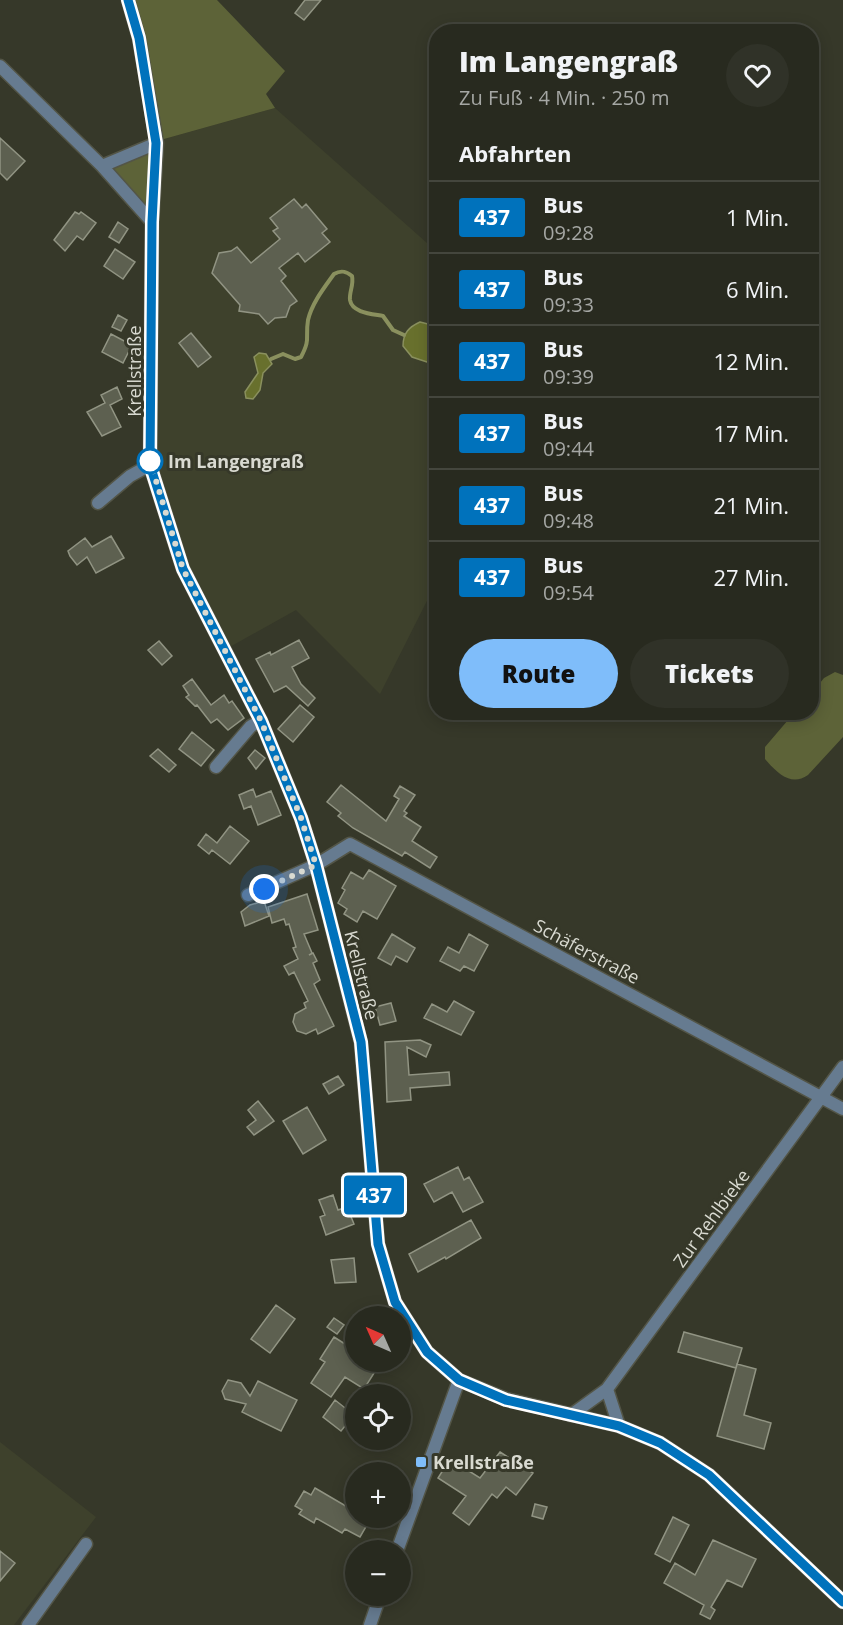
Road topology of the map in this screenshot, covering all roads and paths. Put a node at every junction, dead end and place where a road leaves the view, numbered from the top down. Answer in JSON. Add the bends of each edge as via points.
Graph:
{"nodes":[{"id":1,"x":128,"y":0,"type":"edge"},
{"id":2,"x":0,"y":66,"type":"edge"},
{"id":3,"x":156,"y":143,"type":"junction"},
{"id":4,"x":102,"y":166,"type":"junction"},
{"id":5,"x":152,"y":222,"type":"junction"},
{"id":6,"x":150,"y":465,"type":"junction"},
{"id":7,"x":98,"y":503,"type":"dead end"},
{"id":8,"x":261,"y":721,"type":"junction"},
{"id":9,"x":216,"y":766,"type":"dead end"},
{"id":10,"x":316,"y":865,"type":"junction"},
{"id":11,"x":248,"y":895,"type":"dead end"},
{"id":12,"x":843,"y":1067,"type":"edge"},
{"id":13,"x":821,"y":1097,"type":"junction"},
{"id":14,"x":843,"y":1109,"type":"edge"},
{"id":15,"x":459,"y":1380,"type":"junction"},
{"id":16,"x":607,"y":1389,"type":"junction"},
{"id":17,"x":571,"y":1415,"type":"junction"},
{"id":18,"x":619,"y":1426,"type":"junction"},
{"id":19,"x":401,"y":1540,"type":"edge"},
{"id":20,"x":86,"y":1544,"type":"dead end"},
{"id":21,"x":843,"y":1602,"type":"edge"},
{"id":22,"x":377,"y":1606,"type":"edge"},
{"id":23,"x":28,"y":1625,"type":"edge"},
{"id":24,"x":370,"y":1625,"type":"edge"}],
"edges":[{"from":1,"to":3,"type":"street","name":"Krellstraße","via":[[139,38]]},
{"from":2,"to":4,"type":"street"},
{"from":3,"to":4,"type":"street"},
{"from":3,"to":5,"type":"street","name":"Krellstraße"},
{"from":4,"to":5,"type":"street"},
{"from":5,"to":6,"type":"street","name":"Krellstraße"},
{"from":6,"to":7,"type":"street"},
{"from":6,"to":8,"type":"street","name":"Krellstraße","via":[[183,569]]},
{"from":8,"to":9,"type":"street","via":[[251,726]]},
{"from":8,"to":10,"type":"street","name":"Krellstraße"},
{"from":10,"to":11,"type":"street"},
{"from":10,"to":13,"type":"street","name":"Schäferstraße","via":[[350,844]]},
{"from":10,"to":15,"type":"street","name":"Krellstraße","via":[[361,1042],[377,1233],[385,1274],[395,1302],[416,1337]]},
{"from":12,"to":13,"type":"street","name":"Zur Rehlbieke"},
{"from":13,"to":14,"type":"street","name":"Schäferstraße"},
{"from":13,"to":16,"type":"street","name":"Zur Rehlbieke"},
{"from":15,"to":17,"type":"street","name":"Krellstraße","via":[[506,1400]]},
{"from":15,"to":19,"type":"street"},
{"from":16,"to":17,"type":"street","name":"Zur Rehlbieke"},
{"from":16,"to":18,"type":"street"},
{"from":17,"to":18,"type":"street","name":"Krellstraße"},
{"from":18,"to":21,"type":"street","name":"Krellstraße","via":[[660,1443],[709,1475]]},
{"from":20,"to":23,"type":"street"},
{"from":22,"to":24,"type":"street"}]}
